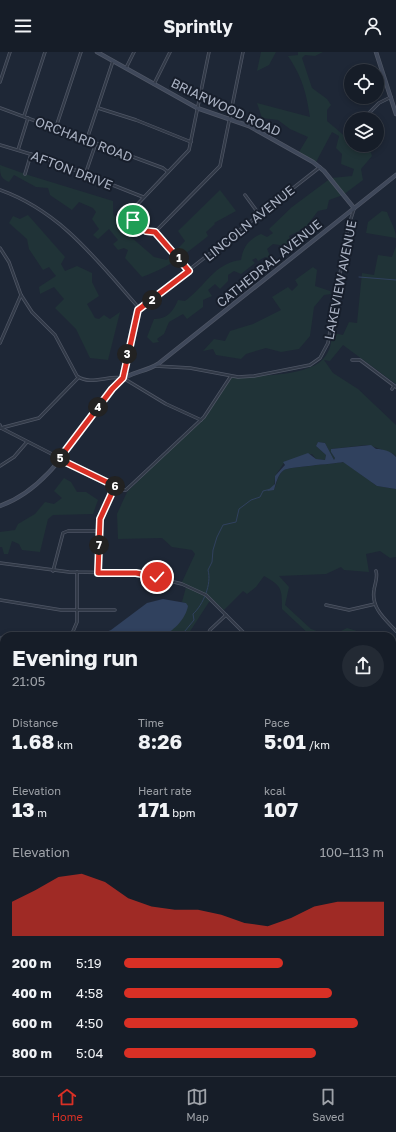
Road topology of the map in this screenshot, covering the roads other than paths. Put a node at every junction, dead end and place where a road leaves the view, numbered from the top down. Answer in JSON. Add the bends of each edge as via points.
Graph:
{"nodes":[{"id":1,"x":10,"y":52,"type":"edge"},
{"id":2,"x":45,"y":52,"type":"edge"},
{"id":3,"x":81,"y":52,"type":"edge"},
{"id":4,"x":97,"y":52,"type":"edge"},
{"id":5,"x":134,"y":52,"type":"edge"},
{"id":6,"x":170,"y":52,"type":"edge"},
{"id":7,"x":209,"y":52,"type":"edge"},
{"id":8,"x":243,"y":52,"type":"edge"},
{"id":9,"x":376,"y":52,"type":"edge"},
{"id":10,"x":113,"y":61,"type":"junction"},
{"id":11,"x":126,"y":68,"type":"junction"},
{"id":12,"x":0,"y":82,"type":"edge"},
{"id":13,"x":154,"y":84,"type":"junction"},
{"id":14,"x":391,"y":97,"type":"junction"},
{"id":15,"x":0,"y":108,"type":"edge"},
{"id":16,"x":98,"y":108,"type":"junction"},
{"id":17,"x":198,"y":108,"type":"junction"},
{"id":18,"x":370,"y":112,"type":"edge"},
{"id":19,"x":396,"y":114,"type":"edge"},
{"id":20,"x":24,"y":116,"type":"junction"},
{"id":21,"x":29,"y":118,"type":"junction"},
{"id":22,"x":230,"y":119,"type":"junction"},
{"id":23,"x":56,"y":127,"type":"junction"},
{"id":24,"x":87,"y":139,"type":"junction"},
{"id":25,"x":191,"y":142,"type":"junction"},
{"id":26,"x":96,"y":143,"type":"junction"},
{"id":27,"x":0,"y":144,"type":"edge"},
{"id":28,"x":18,"y":150,"type":"junction"},
{"id":29,"x":31,"y":154,"type":"junction"},
{"id":30,"x":320,"y":166,"type":"junction"},
{"id":31,"x":168,"y":172,"type":"junction"},
{"id":32,"x":25,"y":174,"type":"dead end"},
{"id":33,"x":85,"y":175,"type":"junction"},
{"id":34,"x":396,"y":175,"type":"edge"},
{"id":35,"x":0,"y":190,"type":"edge"},
{"id":36,"x":245,"y":195,"type":"dead end"},
{"id":37,"x":143,"y":197,"type":"junction"},
{"id":38,"x":354,"y":208,"type":"junction"},
{"id":39,"x":259,"y":214,"type":"junction"},
{"id":40,"x":155,"y":232,"type":"junction"},
{"id":41,"x":0,"y":248,"type":"edge"},
{"id":42,"x":189,"y":271,"type":"junction"},
{"id":43,"x":21,"y":295,"type":"junction"},
{"id":44,"x":140,"y":309,"type":"junction"},
{"id":45,"x":0,"y":343,"type":"edge"},
{"id":46,"x":352,"y":360,"type":"dead end"},
{"id":47,"x":154,"y":366,"type":"junction"},
{"id":48,"x":375,"y":371,"type":"junction"},
{"id":49,"x":373,"y":374,"type":"dead end"},
{"id":50,"x":231,"y":376,"type":"junction"},
{"id":51,"x":79,"y":378,"type":"junction"},
{"id":52,"x":123,"y":378,"type":"junction"},
{"id":53,"x":395,"y":387,"type":"edge"},
{"id":54,"x":392,"y":390,"type":"dead end"},
{"id":55,"x":201,"y":420,"type":"junction"},
{"id":56,"x":0,"y":427,"type":"edge"},
{"id":57,"x":27,"y":442,"type":"junction"},
{"id":58,"x":59,"y":459,"type":"junction"},
{"id":59,"x":0,"y":466,"type":"edge"},
{"id":60,"x":115,"y":486,"type":"junction"},
{"id":61,"x":0,"y":506,"type":"edge"},
{"id":62,"x":100,"y":531,"type":"junction"},
{"id":63,"x":0,"y":563,"type":"edge"},
{"id":64,"x":53,"y":571,"type":"junction"},
{"id":65,"x":376,"y":571,"type":"dead end"},
{"id":66,"x":77,"y":572,"type":"junction"},
{"id":67,"x":98,"y":573,"type":"junction"},
{"id":68,"x":0,"y":600,"type":"edge"},
{"id":69,"x":326,"y":604,"type":"dead end"},
{"id":70,"x":375,"y":604,"type":"junction"},
{"id":71,"x":115,"y":610,"type":"dead end"},
{"id":72,"x":77,"y":611,"type":"junction"},
{"id":73,"x":226,"y":614,"type":"junction"},
{"id":74,"x":396,"y":631,"type":"edge"},
{"id":75,"x":73,"y":632,"type":"edge"},
{"id":76,"x":209,"y":632,"type":"edge"},
{"id":77,"x":243,"y":632,"type":"edge"}],
"edges":[{"from":1,"to":12,"type":"street"},
{"from":2,"to":20,"type":"street"},
{"from":3,"to":23,"type":"street"},
{"from":4,"to":10,"type":"street","name":"BRIARWOOD ROAD"},
{"from":5,"to":11,"type":"street"},
{"from":6,"to":13,"type":"street"},
{"from":7,"to":17,"type":"street"},
{"from":8,"to":22,"type":"street"},
{"from":9,"to":14,"type":"street"},
{"from":10,"to":11,"type":"street","name":"BRIARWOOD ROAD"},
{"from":10,"to":16,"type":"street"},
{"from":11,"to":13,"type":"street","name":"BRIARWOOD ROAD"},
{"from":13,"to":17,"type":"street","name":"BRIARWOOD ROAD"},
{"from":14,"to":18,"type":"street","via":[[379,103]]},
{"from":14,"to":19,"type":"street"},
{"from":15,"to":20,"type":"street","name":"ORCHARD ROAD"},
{"from":16,"to":24,"type":"street"},
{"from":16,"to":25,"type":"street"},
{"from":17,"to":22,"type":"street","name":"BRIARWOOD ROAD"},
{"from":17,"to":25,"type":"street"},
{"from":20,"to":21,"type":"street","name":"ORCHARD ROAD"},
{"from":21,"to":23,"type":"street","name":"ORCHARD ROAD"},
{"from":21,"to":28,"type":"street"},
{"from":22,"to":30,"type":"street","name":"BRIARWOOD ROAD","via":[[249,126]]},
{"from":22,"to":40,"type":"street","via":[[218,168]]},
{"from":23,"to":24,"type":"street","name":"ORCHARD ROAD"},
{"from":24,"to":26,"type":"street","name":"ORCHARD ROAD"},
{"from":25,"to":31,"type":"street","via":[[187,152]]},
{"from":26,"to":31,"type":"street","name":"ORCHARD ROAD"},
{"from":26,"to":33,"type":"street"},
{"from":27,"to":28,"type":"street","name":"AFTON DRIVE"},
{"from":28,"to":29,"type":"street","name":"AFTON DRIVE"},
{"from":29,"to":32,"type":"street"},
{"from":29,"to":33,"type":"street","name":"AFTON DRIVE"},
{"from":30,"to":38,"type":"street","name":"BRIARWOOD ROAD"},
{"from":30,"to":39,"type":"street","name":"LINCOLN AVENUE"},
{"from":31,"to":37,"type":"street"},
{"from":33,"to":37,"type":"street","name":"AFTON DRIVE"},
{"from":34,"to":38,"type":"street","name":"CATHEDRAL AVENUE"},
{"from":35,"to":44,"type":"street","via":[[36,206],[67,229]]},
{"from":36,"to":39,"type":"street"},
{"from":37,"to":40,"type":"street","via":[[132,208],[131,217],[146,231]]},
{"from":38,"to":47,"type":"street","name":"CATHEDRAL AVENUE"},
{"from":38,"to":50,"type":"street","name":"LAKEVIEW AVENUE","via":[[348,228],[328,343],[324,352],[317,361],[306,366],[248,377]]},
{"from":39,"to":42,"type":"street","name":"LINCOLN AVENUE"},
{"from":40,"to":42,"type":"street"},
{"from":41,"to":43,"type":"street","via":[[9,262]]},
{"from":42,"to":44,"type":"street","name":"LINCOLN AVENUE"},
{"from":43,"to":45,"type":"street"},
{"from":43,"to":51,"type":"street","via":[[32,312],[55,335],[73,372]]},
{"from":44,"to":52,"type":"street","via":[[135,319]]},
{"from":46,"to":48,"type":"street","via":[[360,360]]},
{"from":47,"to":50,"type":"street","via":[[190,368]]},
{"from":47,"to":52,"type":"street","name":"CATHEDRAL AVENUE"},
{"from":48,"to":49,"type":"street"},
{"from":48,"to":53,"type":"street"},
{"from":50,"to":55,"type":"street","via":[[216,402]]},
{"from":51,"to":52,"type":"street","via":[[90,381],[117,376]]},
{"from":51,"to":56,"type":"street","via":[[40,418]]},
{"from":52,"to":55,"type":"street","via":[[166,404]]},
{"from":52,"to":58,"type":"street"},
{"from":53,"to":54,"type":"street"},
{"from":55,"to":60,"type":"street","via":[[128,489],[122,490]]},
{"from":56,"to":57,"type":"street"},
{"from":57,"to":58,"type":"street"},
{"from":57,"to":59,"type":"street","via":[[14,457]]},
{"from":58,"to":60,"type":"street"},
{"from":58,"to":61,"type":"street","via":[[30,491]]},
{"from":60,"to":62,"type":"street","via":[[101,516]]},
{"from":62,"to":64,"type":"street","via":[[63,533]]},
{"from":62,"to":67,"type":"street"},
{"from":63,"to":64,"type":"street"},
{"from":64,"to":66,"type":"street"},
{"from":65,"to":70,"type":"street"},
{"from":66,"to":67,"type":"street"},
{"from":66,"to":72,"type":"street"},
{"from":67,"to":73,"type":"street","via":[[142,574],[191,587],[206,595]]},
{"from":68,"to":72,"type":"street"},
{"from":69,"to":70,"type":"street","via":[[349,610]]},
{"from":70,"to":74,"type":"street"},
{"from":71,"to":72,"type":"street"},
{"from":72,"to":75,"type":"street"},
{"from":73,"to":76,"type":"street"},
{"from":73,"to":77,"type":"street"}]}
